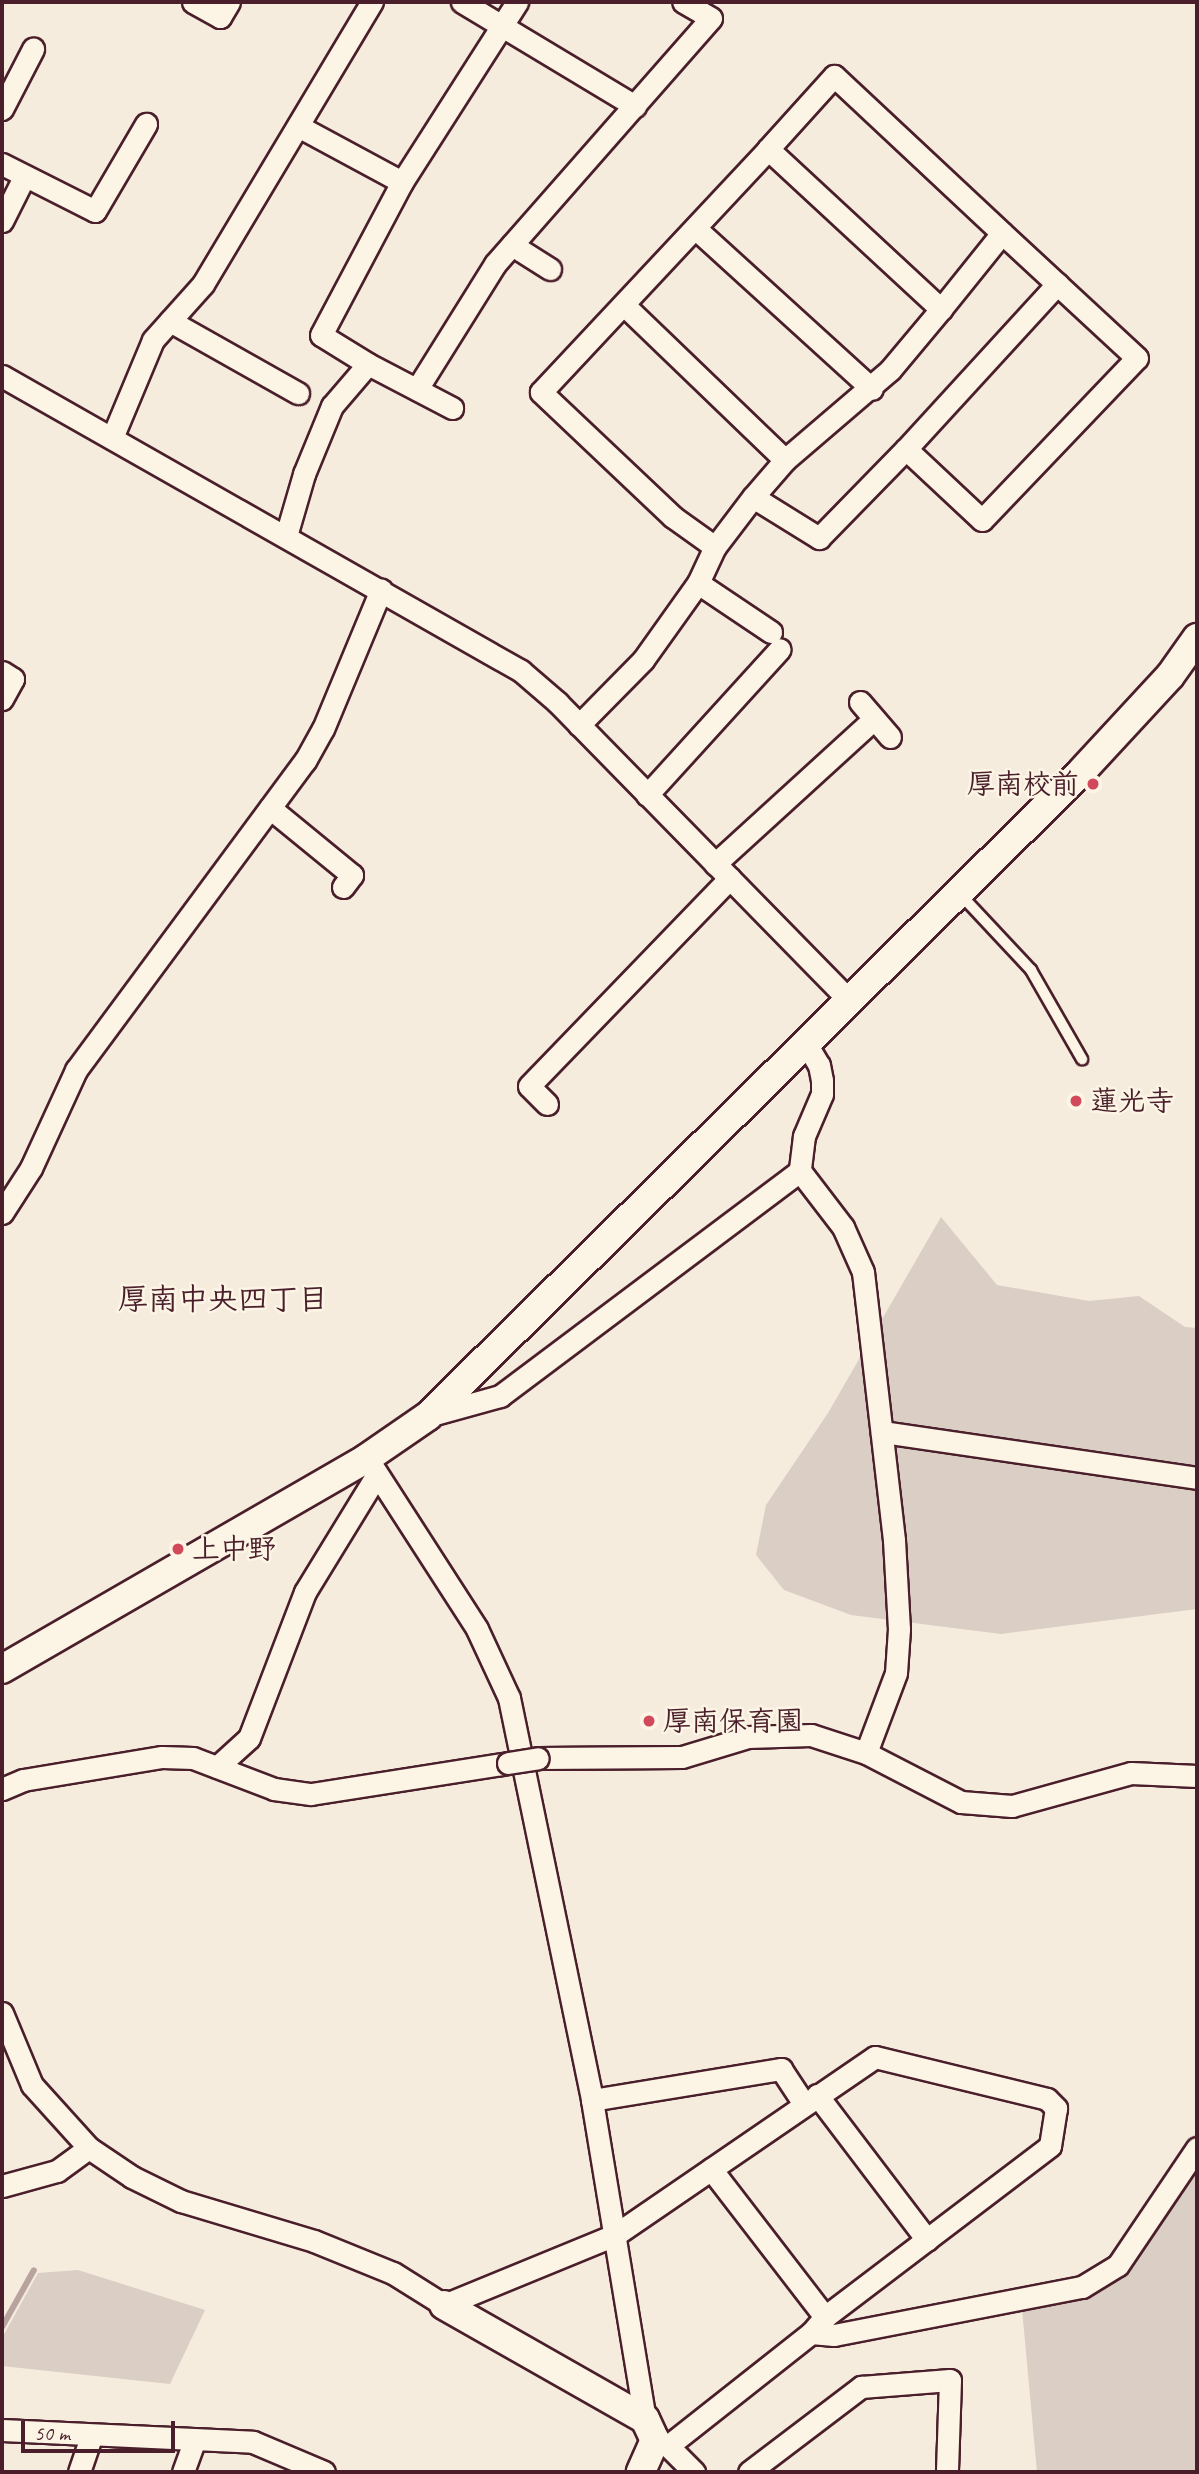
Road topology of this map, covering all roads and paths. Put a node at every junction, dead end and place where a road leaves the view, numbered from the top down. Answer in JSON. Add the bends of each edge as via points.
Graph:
{"nodes":[{"id":1,"x":194,"y":2,"type":"edge"},
{"id":2,"x":229,"y":2,"type":"edge"},
{"id":3,"x":372,"y":2,"type":"edge"},
{"id":4,"x":462,"y":2,"type":"edge"},
{"id":5,"x":517,"y":2,"type":"edge"},
{"id":6,"x":683,"y":2,"type":"edge"},
{"id":7,"x":502,"y":25,"type":"junction"},
{"id":8,"x":33,"y":49,"type":"dead end"},
{"id":9,"x":635,"y":106,"type":"junction"},
{"id":10,"x":2,"y":109,"type":"edge"},
{"id":11,"x":146,"y":124,"type":"dead end"},
{"id":12,"x":298,"y":126,"type":"junction"},
{"id":13,"x":768,"y":149,"type":"junction"},
{"id":14,"x":2,"y":164,"type":"edge"},
{"id":15,"x":24,"y":177,"type":"junction"},
{"id":16,"x":402,"y":181,"type":"junction"},
{"id":17,"x":2,"y":221,"type":"edge"},
{"id":18,"x":695,"y":228,"type":"junction"},
{"id":19,"x":1002,"y":233,"type":"junction"},
{"id":20,"x":512,"y":245,"type":"junction"},
{"id":21,"x":550,"y":269,"type":"dead end"},
{"id":22,"x":1057,"y":284,"type":"junction"},
{"id":23,"x":624,"y":305,"type":"junction"},
{"id":24,"x":941,"y":309,"type":"junction"},
{"id":25,"x":170,"y":321,"type":"junction"},
{"id":26,"x":368,"y":364,"type":"junction"},
{"id":27,"x":2,"y":376,"type":"edge"},
{"id":28,"x":418,"y":389,"type":"junction"},
{"id":29,"x":872,"y":389,"type":"junction"},
{"id":30,"x":298,"y":393,"type":"dead end"},
{"id":31,"x":452,"y":408,"type":"dead end"},
{"id":32,"x":112,"y":438,"type":"junction"},
{"id":33,"x":906,"y":449,"type":"junction"},
{"id":34,"x":785,"y":460,"type":"junction"},
{"id":35,"x":753,"y":497,"type":"junction"},
{"id":36,"x":286,"y":536,"type":"junction"},
{"id":37,"x":715,"y":547,"type":"junction"},
{"id":38,"x":698,"y":583,"type":"junction"},
{"id":39,"x":381,"y":590,"type":"junction"},
{"id":40,"x":1197,"y":638,"type":"edge"},
{"id":41,"x":2,"y":673,"type":"edge"},
{"id":42,"x":2,"y":699,"type":"edge"},
{"id":43,"x":860,"y":702,"type":"dead end"},
{"id":44,"x":874,"y":719,"type":"junction"},
{"id":45,"x":579,"y":725,"type":"junction"},
{"id":46,"x":890,"y":737,"type":"dead end"},
{"id":47,"x":648,"y":795,"type":"junction"},
{"id":48,"x":270,"y":808,"type":"junction"},
{"id":49,"x":722,"y":871,"type":"junction"},
{"id":50,"x":343,"y":887,"type":"dead end"},
{"id":51,"x":958,"y":892,"type":"junction"},
{"id":52,"x":848,"y":999,"type":"junction"},
{"id":53,"x":805,"y":1042,"type":"junction"},
{"id":54,"x":1082,"y":1059,"type":"dead end"},
{"id":55,"x":547,"y":1104,"type":"dead end"},
{"id":56,"x":800,"y":1171,"type":"junction"},
{"id":57,"x":2,"y":1213,"type":"edge"},
{"id":58,"x":428,"y":1416,"type":"junction"},
{"id":59,"x":882,"y":1432,"type":"junction"},
{"id":60,"x":372,"y":1467,"type":"junction"},
{"id":61,"x":1197,"y":1478,"type":"edge"},
{"id":62,"x":2,"y":1669,"type":"edge"},
{"id":63,"x":866,"y":1753,"type":"junction"},
{"id":64,"x":218,"y":1767,"type":"junction"},
{"id":65,"x":1197,"y":1776,"type":"edge"},
{"id":66,"x":2,"y":1789,"type":"edge"},
{"id":67,"x":2,"y":2013,"type":"edge"},
{"id":68,"x":810,"y":2099,"type":"junction"},
{"id":69,"x":592,"y":2100,"type":"junction"},
{"id":70,"x":89,"y":2148,"type":"junction"},
{"id":71,"x":1197,"y":2148,"type":"edge"},
{"id":72,"x":711,"y":2169,"type":"junction"},
{"id":73,"x":2,"y":2186,"type":"edge"},
{"id":74,"x":615,"y":2235,"type":"junction"},
{"id":75,"x":927,"y":2241,"type":"junction"},
{"id":76,"x":444,"y":2305,"type":"junction"},
{"id":77,"x":818,"y":2325,"type":"junction"},
{"id":78,"x":2,"y":2430,"type":"edge"},
{"id":79,"x":92,"y":2435,"type":"junction"},
{"id":80,"x":656,"y":2435,"type":"junction"},
{"id":81,"x":194,"y":2441,"type":"junction"},
{"id":82,"x":293,"y":2466,"type":"edge"},
{"id":83,"x":79,"y":2472,"type":"edge"},
{"id":84,"x":183,"y":2472,"type":"edge"},
{"id":85,"x":324,"y":2472,"type":"edge"},
{"id":86,"x":640,"y":2472,"type":"edge"},
{"id":87,"x":694,"y":2472,"type":"edge"},
{"id":88,"x":749,"y":2472,"type":"edge"},
{"id":89,"x":947,"y":2472,"type":"edge"}],
"edges":[{"from":1,"to":2,"type":"street","via":[[220,17]]},
{"from":3,"to":12,"type":"street"},
{"from":4,"to":7,"type":"street"},
{"from":5,"to":7,"type":"street"},
{"from":6,"to":9,"type":"street","via":[[711,18]]},
{"from":7,"to":9,"type":"street"},
{"from":7,"to":16,"type":"street"},
{"from":8,"to":10,"type":"street"},
{"from":9,"to":20,"type":"street"},
{"from":11,"to":15,"type":"street","via":[[95,211]]},
{"from":12,"to":16,"type":"street"},
{"from":12,"to":25,"type":"street","via":[[203,284]]},
{"from":13,"to":18,"type":"street"},
{"from":13,"to":19,"type":"street","via":[[834,76]]},
{"from":13,"to":24,"type":"street"},
{"from":14,"to":15,"type":"street"},
{"from":15,"to":17,"type":"street"},
{"from":16,"to":26,"type":"street","via":[[321,335]]},
{"from":18,"to":23,"type":"street"},
{"from":18,"to":29,"type":"street"},
{"from":19,"to":22,"type":"street"},
{"from":19,"to":24,"type":"street"},
{"from":20,"to":21,"type":"street"},
{"from":20,"to":28,"type":"street","via":[[495,264]]},
{"from":22,"to":33,"type":"street"},
{"from":22,"to":33,"type":"street","via":[[1137,358],[982,520]]},
{"from":23,"to":34,"type":"street"},
{"from":23,"to":37,"type":"street","via":[[541,392],[673,517]]},
{"from":24,"to":29,"type":"street"},
{"from":25,"to":30,"type":"street"},
{"from":25,"to":32,"type":"street","via":[[153,340]]},
{"from":26,"to":28,"type":"street"},
{"from":26,"to":36,"type":"street","via":[[332,406],[304,474]]},
{"from":27,"to":32,"type":"street"},
{"from":28,"to":31,"type":"street"},
{"from":29,"to":34,"type":"street"},
{"from":32,"to":36,"type":"street"},
{"from":33,"to":35,"type":"street","via":[[818,538]]},
{"from":34,"to":35,"type":"street"},
{"from":35,"to":37,"type":"street"},
{"from":36,"to":39,"type":"street"},
{"from":37,"to":38,"type":"street"},
{"from":38,"to":45,"type":"street","via":[[643,660]]},
{"from":38,"to":47,"type":"street","via":[[776,641]]},
{"from":39,"to":45,"type":"street","via":[[521,671]]},
{"from":39,"to":48,"type":"street","via":[[323,729]]},
{"from":40,"to":51,"type":"street","via":[[1127,725]]},
{"from":41,"to":42,"type":"street","via":[[13,679]]},
{"from":43,"to":44,"type":"street"},
{"from":44,"to":46,"type":"street"},
{"from":44,"to":49,"type":"street"},
{"from":45,"to":47,"type":"street"},
{"from":47,"to":49,"type":"street"},
{"from":48,"to":50,"type":"street","via":[[352,875]]},
{"from":48,"to":57,"type":"street","via":[[76,1070],[31,1168]]},
{"from":49,"to":52,"type":"street"},
{"from":49,"to":55,"type":"street","via":[[529,1086]]},
{"from":51,"to":52,"type":"street"},
{"from":51,"to":54,"type":"lane","via":[[1031,970]]},
{"from":52,"to":53,"type":"street"},
{"from":53,"to":56,"type":"street","via":[[819,1065],[822,1094],[804,1136]]},
{"from":53,"to":58,"type":"street"},
{"from":56,"to":58,"type":"street","via":[[500,1396]]},
{"from":56,"to":59,"type":"street","via":[[843,1227],[863,1272]]},
{"from":58,"to":60,"type":"street"},
{"from":59,"to":61,"type":"street"},
{"from":59,"to":63,"type":"street","via":[[899,1629],[896,1673]]},
{"from":60,"to":62,"type":"street"},
{"from":60,"to":64,"type":"street","via":[[306,1592],[249,1738]]},
{"from":60,"to":69,"type":"street","via":[[477,1629],[509,1698]]},
{"from":63,"to":64,"type":"street","bridge":true,"via":[[811,1735],[779,1733],[748,1737],[682,1757],[538,1758],[311,1794],[274,1789]]},
{"from":63,"to":65,"type":"street","via":[[935,1791],[961,1802],[987,1805],[1042,1801],[1131,1773]]},
{"from":64,"to":66,"type":"street","via":[[194,1758],[162,1757],[23,1780]]},
{"from":67,"to":70,"type":"street","via":[[32,2085]]},
{"from":68,"to":69,"type":"street","via":[[781,2069]]},
{"from":68,"to":72,"type":"street"},
{"from":68,"to":75,"type":"street"},
{"from":68,"to":75,"type":"street","via":[[874,2057],[1047,2099],[1056,2108],[1050,2146]]},
{"from":69,"to":74,"type":"street"},
{"from":70,"to":73,"type":"street","via":[[57,2171]]},
{"from":70,"to":76,"type":"street","via":[[132,2177],[181,2201],[314,2241],[393,2273]]},
{"from":71,"to":77,"type":"street","via":[[1118,2265],[1082,2287],[834,2335]]},
{"from":72,"to":74,"type":"street"},
{"from":72,"to":77,"type":"street"},
{"from":74,"to":76,"type":"street"},
{"from":74,"to":80,"type":"street"},
{"from":75,"to":77,"type":"street"},
{"from":76,"to":80,"type":"street"},
{"from":77,"to":80,"type":"street"},
{"from":78,"to":79,"type":"street"},
{"from":79,"to":81,"type":"street"},
{"from":79,"to":83,"type":"street"},
{"from":80,"to":86,"type":"street"},
{"from":80,"to":87,"type":"street"},
{"from":81,"to":82,"type":"street","via":[[253,2442]]},
{"from":81,"to":84,"type":"street"},
{"from":82,"to":85,"type":"street"},
{"from":88,"to":89,"type":"street","via":[[861,2387],[950,2380]]}]}
